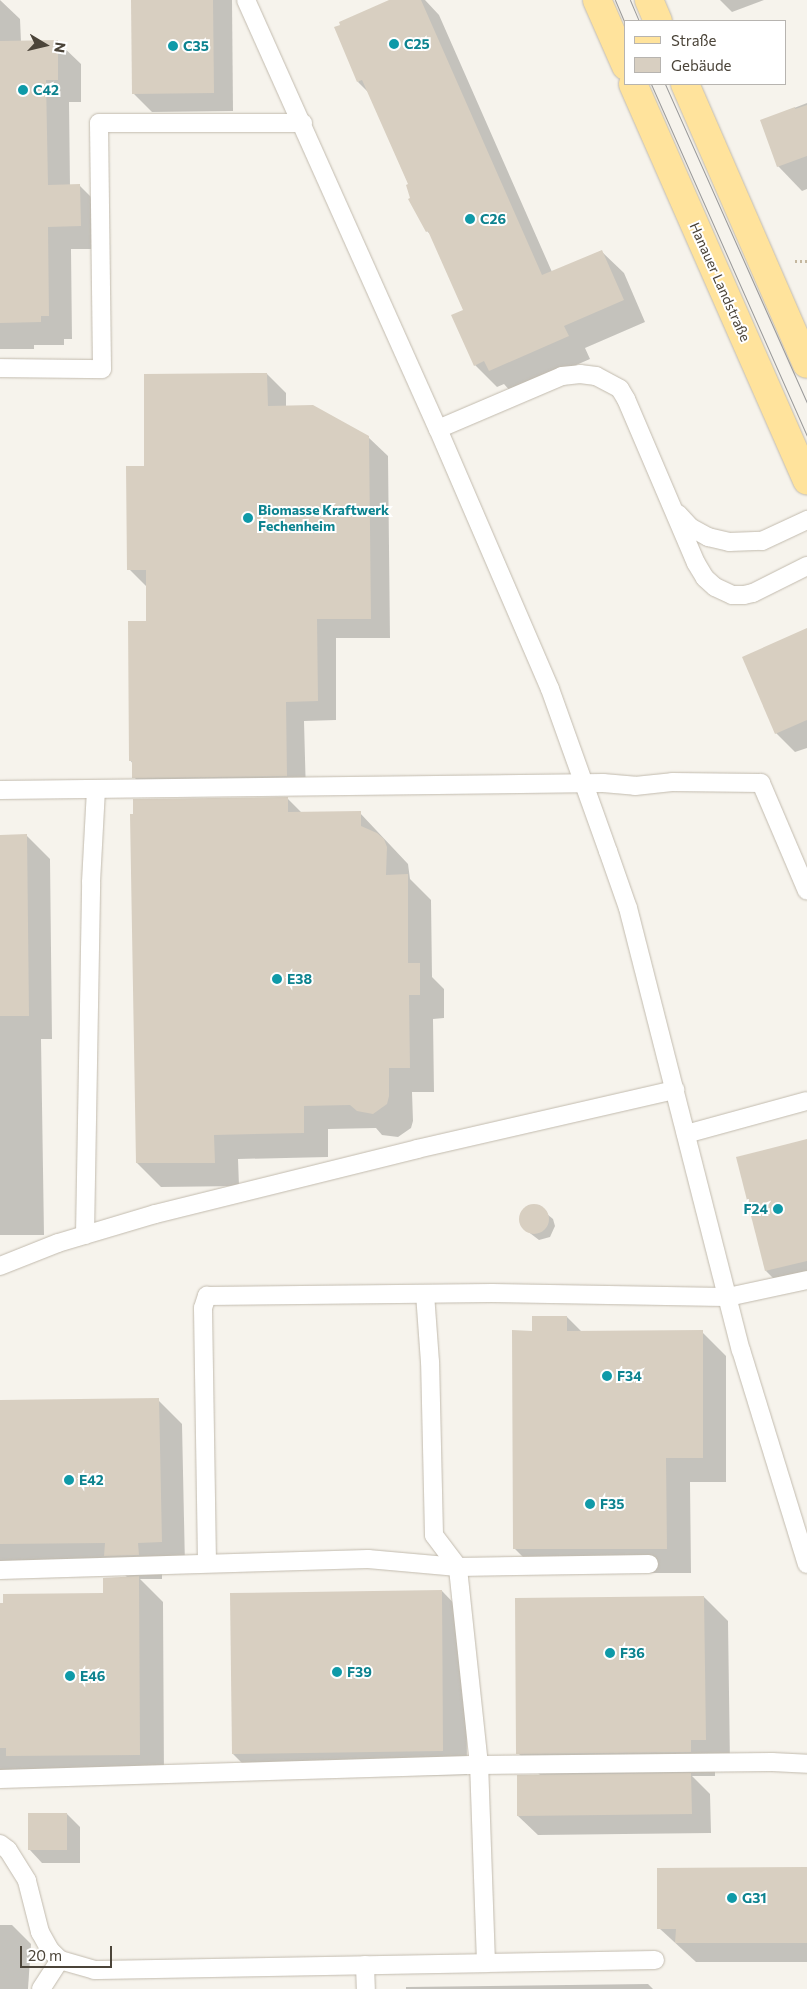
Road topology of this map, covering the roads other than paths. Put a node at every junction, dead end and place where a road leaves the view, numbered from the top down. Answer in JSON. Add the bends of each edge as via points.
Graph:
{"nodes":[{"id":1,"x":246,"y":0,"type":"edge"},
{"id":2,"x":597,"y":0,"type":"edge"},
{"id":3,"x":649,"y":0,"type":"edge"},
{"id":4,"x":658,"y":20,"type":"edge"},
{"id":5,"x":624,"y":61,"type":"edge"},
{"id":6,"x":633,"y":85,"type":"edge"},
{"id":7,"x":685,"y":85,"type":"edge"},
{"id":8,"x":303,"y":123,"type":"junction"},
{"id":9,"x":807,"y":364,"type":"edge"},
{"id":10,"x":0,"y":368,"type":"edge"},
{"id":11,"x":438,"y":429,"type":"junction"},
{"id":12,"x":807,"y":480,"type":"edge"},
{"id":13,"x":674,"y":510,"type":"junction"},
{"id":14,"x":807,"y":520,"type":"edge"},
{"id":15,"x":807,"y":566,"type":"edge"},
{"id":16,"x":584,"y":785,"type":"junction"},
{"id":17,"x":96,"y":789,"type":"junction"},
{"id":18,"x":0,"y":790,"type":"edge"},
{"id":19,"x":807,"y":891,"type":"edge"},
{"id":20,"x":675,"y":1090,"type":"junction"},
{"id":21,"x":807,"y":1101,"type":"edge"},
{"id":22,"x":686,"y":1134,"type":"junction"},
{"id":23,"x":85,"y":1235,"type":"junction"},
{"id":24,"x":0,"y":1266,"type":"edge"},
{"id":25,"x":807,"y":1280,"type":"edge"},
{"id":26,"x":425,"y":1294,"type":"junction"},
{"id":27,"x":728,"y":1298,"type":"junction"},
{"id":28,"x":207,"y":1563,"type":"junction"},
{"id":29,"x":649,"y":1564,"type":"dead end"},
{"id":30,"x":807,"y":1564,"type":"edge"},
{"id":31,"x":458,"y":1567,"type":"junction"},
{"id":32,"x":0,"y":1570,"type":"edge"},
{"id":33,"x":807,"y":1764,"type":"edge"},
{"id":34,"x":479,"y":1765,"type":"junction"},
{"id":35,"x":0,"y":1780,"type":"edge"},
{"id":36,"x":0,"y":1844,"type":"edge"},
{"id":37,"x":60,"y":1960,"type":"junction"},
{"id":38,"x":655,"y":1960,"type":"dead end"},
{"id":39,"x":486,"y":1963,"type":"junction"},
{"id":40,"x":365,"y":1965,"type":"junction"},
{"id":41,"x":41,"y":1989,"type":"edge"},
{"id":42,"x":366,"y":1989,"type":"edge"}],
"edges":[{"from":1,"to":8,"type":"lane"},
{"from":2,"to":5,"type":"main road"},
{"from":3,"to":4,"type":"main road"},
{"from":6,"to":12,"type":"main road","name":"Hanauer Landstraße"},
{"from":7,"to":9,"type":"main road"},
{"from":8,"to":10,"type":"lane","via":[[100,123],[102,368]]},
{"from":8,"to":11,"type":"lane"},
{"from":11,"to":13,"type":"lane","via":[[562,376],[596,376],[620,389]]},
{"from":11,"to":16,"type":"lane","via":[[550,689]]},
{"from":13,"to":14,"type":"lane","via":[[690,526],[708,537],[729,542],[762,540]]},
{"from":13,"to":15,"type":"lane","via":[[705,578],[732,595],[744,595]]},
{"from":16,"to":17,"type":"lane"},
{"from":16,"to":19,"type":"lane","via":[[761,783]]},
{"from":16,"to":20,"type":"lane","via":[[628,908]]},
{"from":17,"to":18,"type":"lane"},
{"from":17,"to":23,"type":"lane","via":[[90,892]]},
{"from":20,"to":22,"type":"lane"},
{"from":20,"to":23,"type":"lane","via":[[408,1151],[155,1214]]},
{"from":21,"to":22,"type":"lane"},
{"from":22,"to":27,"type":"lane"},
{"from":23,"to":24,"type":"lane"},
{"from":25,"to":27,"type":"lane"},
{"from":26,"to":27,"type":"lane"},
{"from":26,"to":28,"type":"lane","via":[[207,1296],[203,1308]]},
{"from":26,"to":31,"type":"lane","via":[[434,1535]]},
{"from":27,"to":30,"type":"lane"},
{"from":28,"to":31,"type":"lane","via":[[368,1559]]},
{"from":28,"to":32,"type":"lane"},
{"from":29,"to":31,"type":"lane"},
{"from":31,"to":34,"type":"lane"},
{"from":33,"to":34,"type":"lane"},
{"from":34,"to":35,"type":"lane"},
{"from":34,"to":39,"type":"lane"},
{"from":36,"to":37,"type":"lane","via":[[8,1850],[27,1881],[40,1932]]},
{"from":37,"to":40,"type":"lane","via":[[94,1970]]},
{"from":37,"to":41,"type":"lane"},
{"from":38,"to":39,"type":"lane"},
{"from":39,"to":40,"type":"lane"},
{"from":40,"to":42,"type":"lane"}]}
